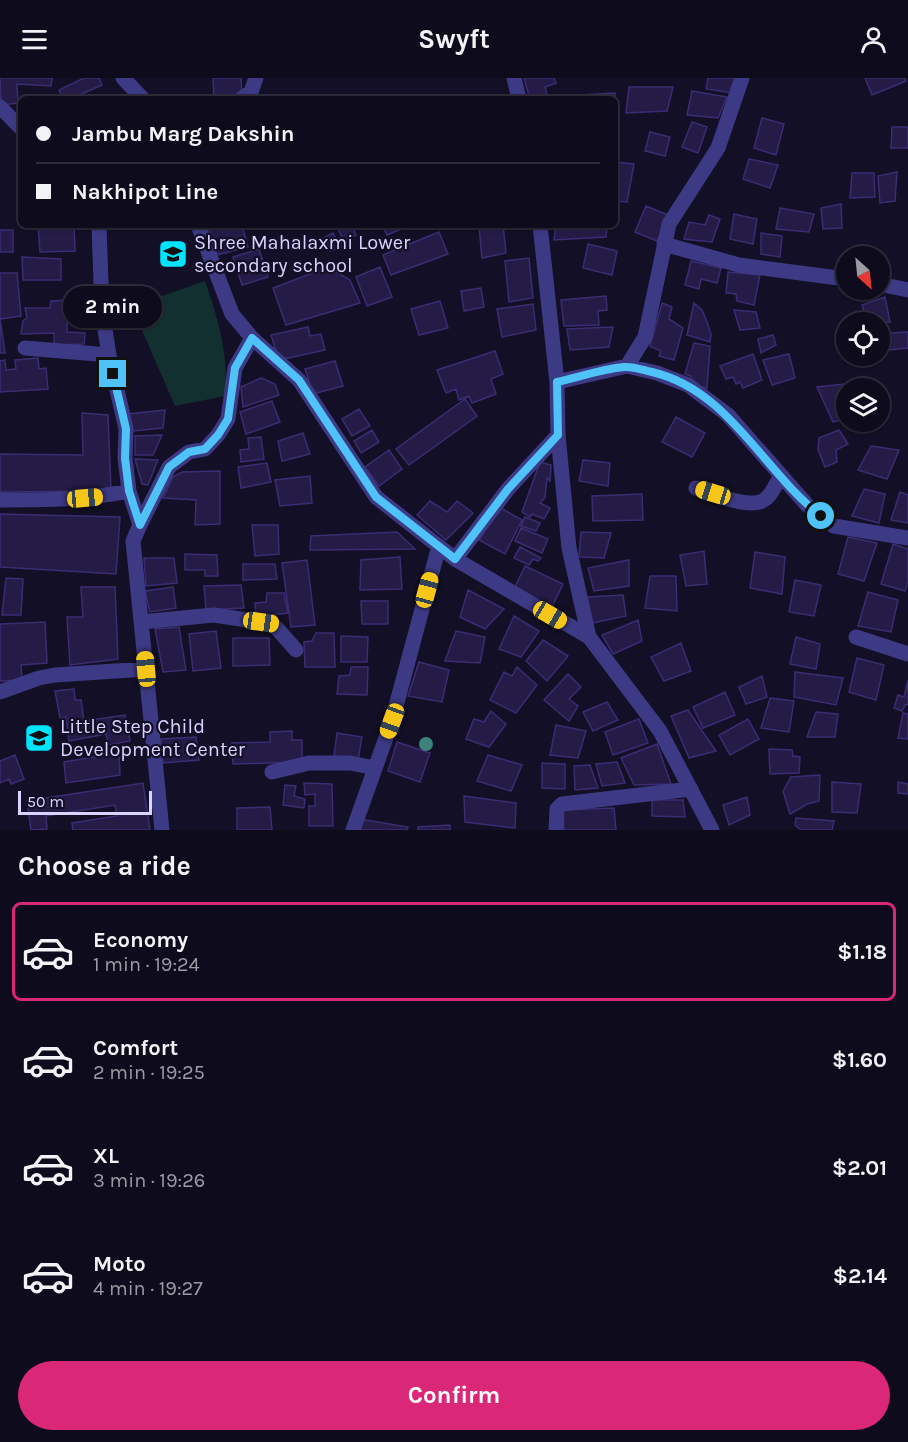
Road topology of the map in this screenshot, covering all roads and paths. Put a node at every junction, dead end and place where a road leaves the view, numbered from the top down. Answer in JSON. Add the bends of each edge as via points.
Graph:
{"nodes":[{"id":1,"x":123,"y":78,"type":"edge"},
{"id":2,"x":256,"y":78,"type":"edge"},
{"id":3,"x":514,"y":78,"type":"edge"},
{"id":4,"x":742,"y":78,"type":"edge"},
{"id":5,"x":140,"y":96,"type":"edge"},
{"id":6,"x":245,"y":96,"type":"edge"},
{"id":7,"x":518,"y":96,"type":"edge"},
{"id":8,"x":0,"y":106,"type":"edge"},
{"id":9,"x":18,"y":125,"type":"edge"},
{"id":10,"x":99,"y":228,"type":"edge"},
{"id":11,"x":199,"y":228,"type":"edge"},
{"id":12,"x":540,"y":228,"type":"edge"},
{"id":13,"x":664,"y":244,"type":"junction"},
{"id":14,"x":836,"y":278,"type":"edge"},
{"id":15,"x":890,"y":287,"type":"edge"},
{"id":16,"x":908,"y":290,"type":"edge"},
{"id":17,"x":252,"y":338,"type":"junction"},
{"id":18,"x":25,"y":348,"type":"dead end"},
{"id":19,"x":109,"y":355,"type":"junction"},
{"id":20,"x":627,"y":366,"type":"junction"},
{"id":21,"x":557,"y":382,"type":"junction"},
{"id":22,"x":558,"y":435,"type":"junction"},
{"id":23,"x":780,"y":477,"type":"junction"},
{"id":24,"x":696,"y":488,"type":"dead end"},
{"id":25,"x":129,"y":491,"type":"junction"},
{"id":26,"x":0,"y":500,"type":"edge"},
{"id":27,"x":140,"y":525,"type":"junction"},
{"id":28,"x":908,"y":538,"type":"edge"},
{"id":29,"x":439,"y":546,"type":"junction"},
{"id":30,"x":455,"y":559,"type":"junction"},
{"id":31,"x":141,"y":622,"type":"junction"},
{"id":32,"x":589,"y":637,"type":"junction"},
{"id":33,"x":856,"y":637,"type":"dead end"},
{"id":34,"x":296,"y":650,"type":"dead end"},
{"id":35,"x":908,"y":654,"type":"edge"},
{"id":36,"x":146,"y":669,"type":"junction"},
{"id":37,"x":0,"y":692,"type":"edge"},
{"id":38,"x":375,"y":768,"type":"junction"},
{"id":39,"x":272,"y":772,"type":"dead end"},
{"id":40,"x":691,"y":789,"type":"junction"},
{"id":41,"x":162,"y":830,"type":"edge"},
{"id":42,"x":353,"y":830,"type":"edge"},
{"id":43,"x":556,"y":830,"type":"edge"},
{"id":44,"x":712,"y":830,"type":"edge"}],
"edges":[{"from":1,"to":5,"type":"street"},
{"from":2,"to":6,"type":"street"},
{"from":3,"to":7,"type":"street"},
{"from":4,"to":13,"type":"street","via":[[718,148],[669,224]]},
{"from":8,"to":9,"type":"street"},
{"from":10,"to":19,"type":"street","via":[[102,311]]},
{"from":11,"to":17,"type":"street","via":[[232,314]]},
{"from":12,"to":21,"type":"street"},
{"from":13,"to":14,"type":"street","via":[[739,265]]},
{"from":13,"to":20,"type":"street","via":[[645,338]]},
{"from":15,"to":16,"type":"street"},
{"from":17,"to":27,"type":"street","via":[[235,368],[228,419],[205,449],[189,452],[169,467]]},
{"from":17,"to":29,"type":"street","via":[[299,380],[376,497]]},
{"from":18,"to":19,"type":"street"},
{"from":19,"to":25,"type":"street","via":[[126,429]]},
{"from":20,"to":21,"type":"street"},
{"from":20,"to":23,"type":"street","via":[[688,385],[728,416]]},
{"from":21,"to":22,"type":"street"},
{"from":22,"to":30,"type":"street","via":[[508,489]]},
{"from":22,"to":32,"type":"street","via":[[569,548]]},
{"from":23,"to":24,"type":"street","via":[[766,500],[757,504]]},
{"from":23,"to":28,"type":"street","via":[[834,526]]},
{"from":25,"to":26,"type":"street","via":[[66,500]]},
{"from":25,"to":27,"type":"street"},
{"from":27,"to":31,"type":"street","via":[[133,541]]},
{"from":29,"to":30,"type":"street"},
{"from":29,"to":38,"type":"street","via":[[392,721]]},
{"from":30,"to":32,"type":"street"},
{"from":31,"to":34,"type":"street","via":[[214,615],[273,624]]},
{"from":31,"to":36,"type":"street"},
{"from":32,"to":40,"type":"street","via":[[660,730]]},
{"from":33,"to":35,"type":"street"},
{"from":36,"to":37,"type":"street","via":[[55,675]]},
{"from":36,"to":41,"type":"street"},
{"from":38,"to":39,"type":"street","via":[[309,762]]},
{"from":38,"to":42,"type":"street"},
{"from":40,"to":43,"type":"street","via":[[562,804],[557,809]]},
{"from":40,"to":44,"type":"street"}]}
